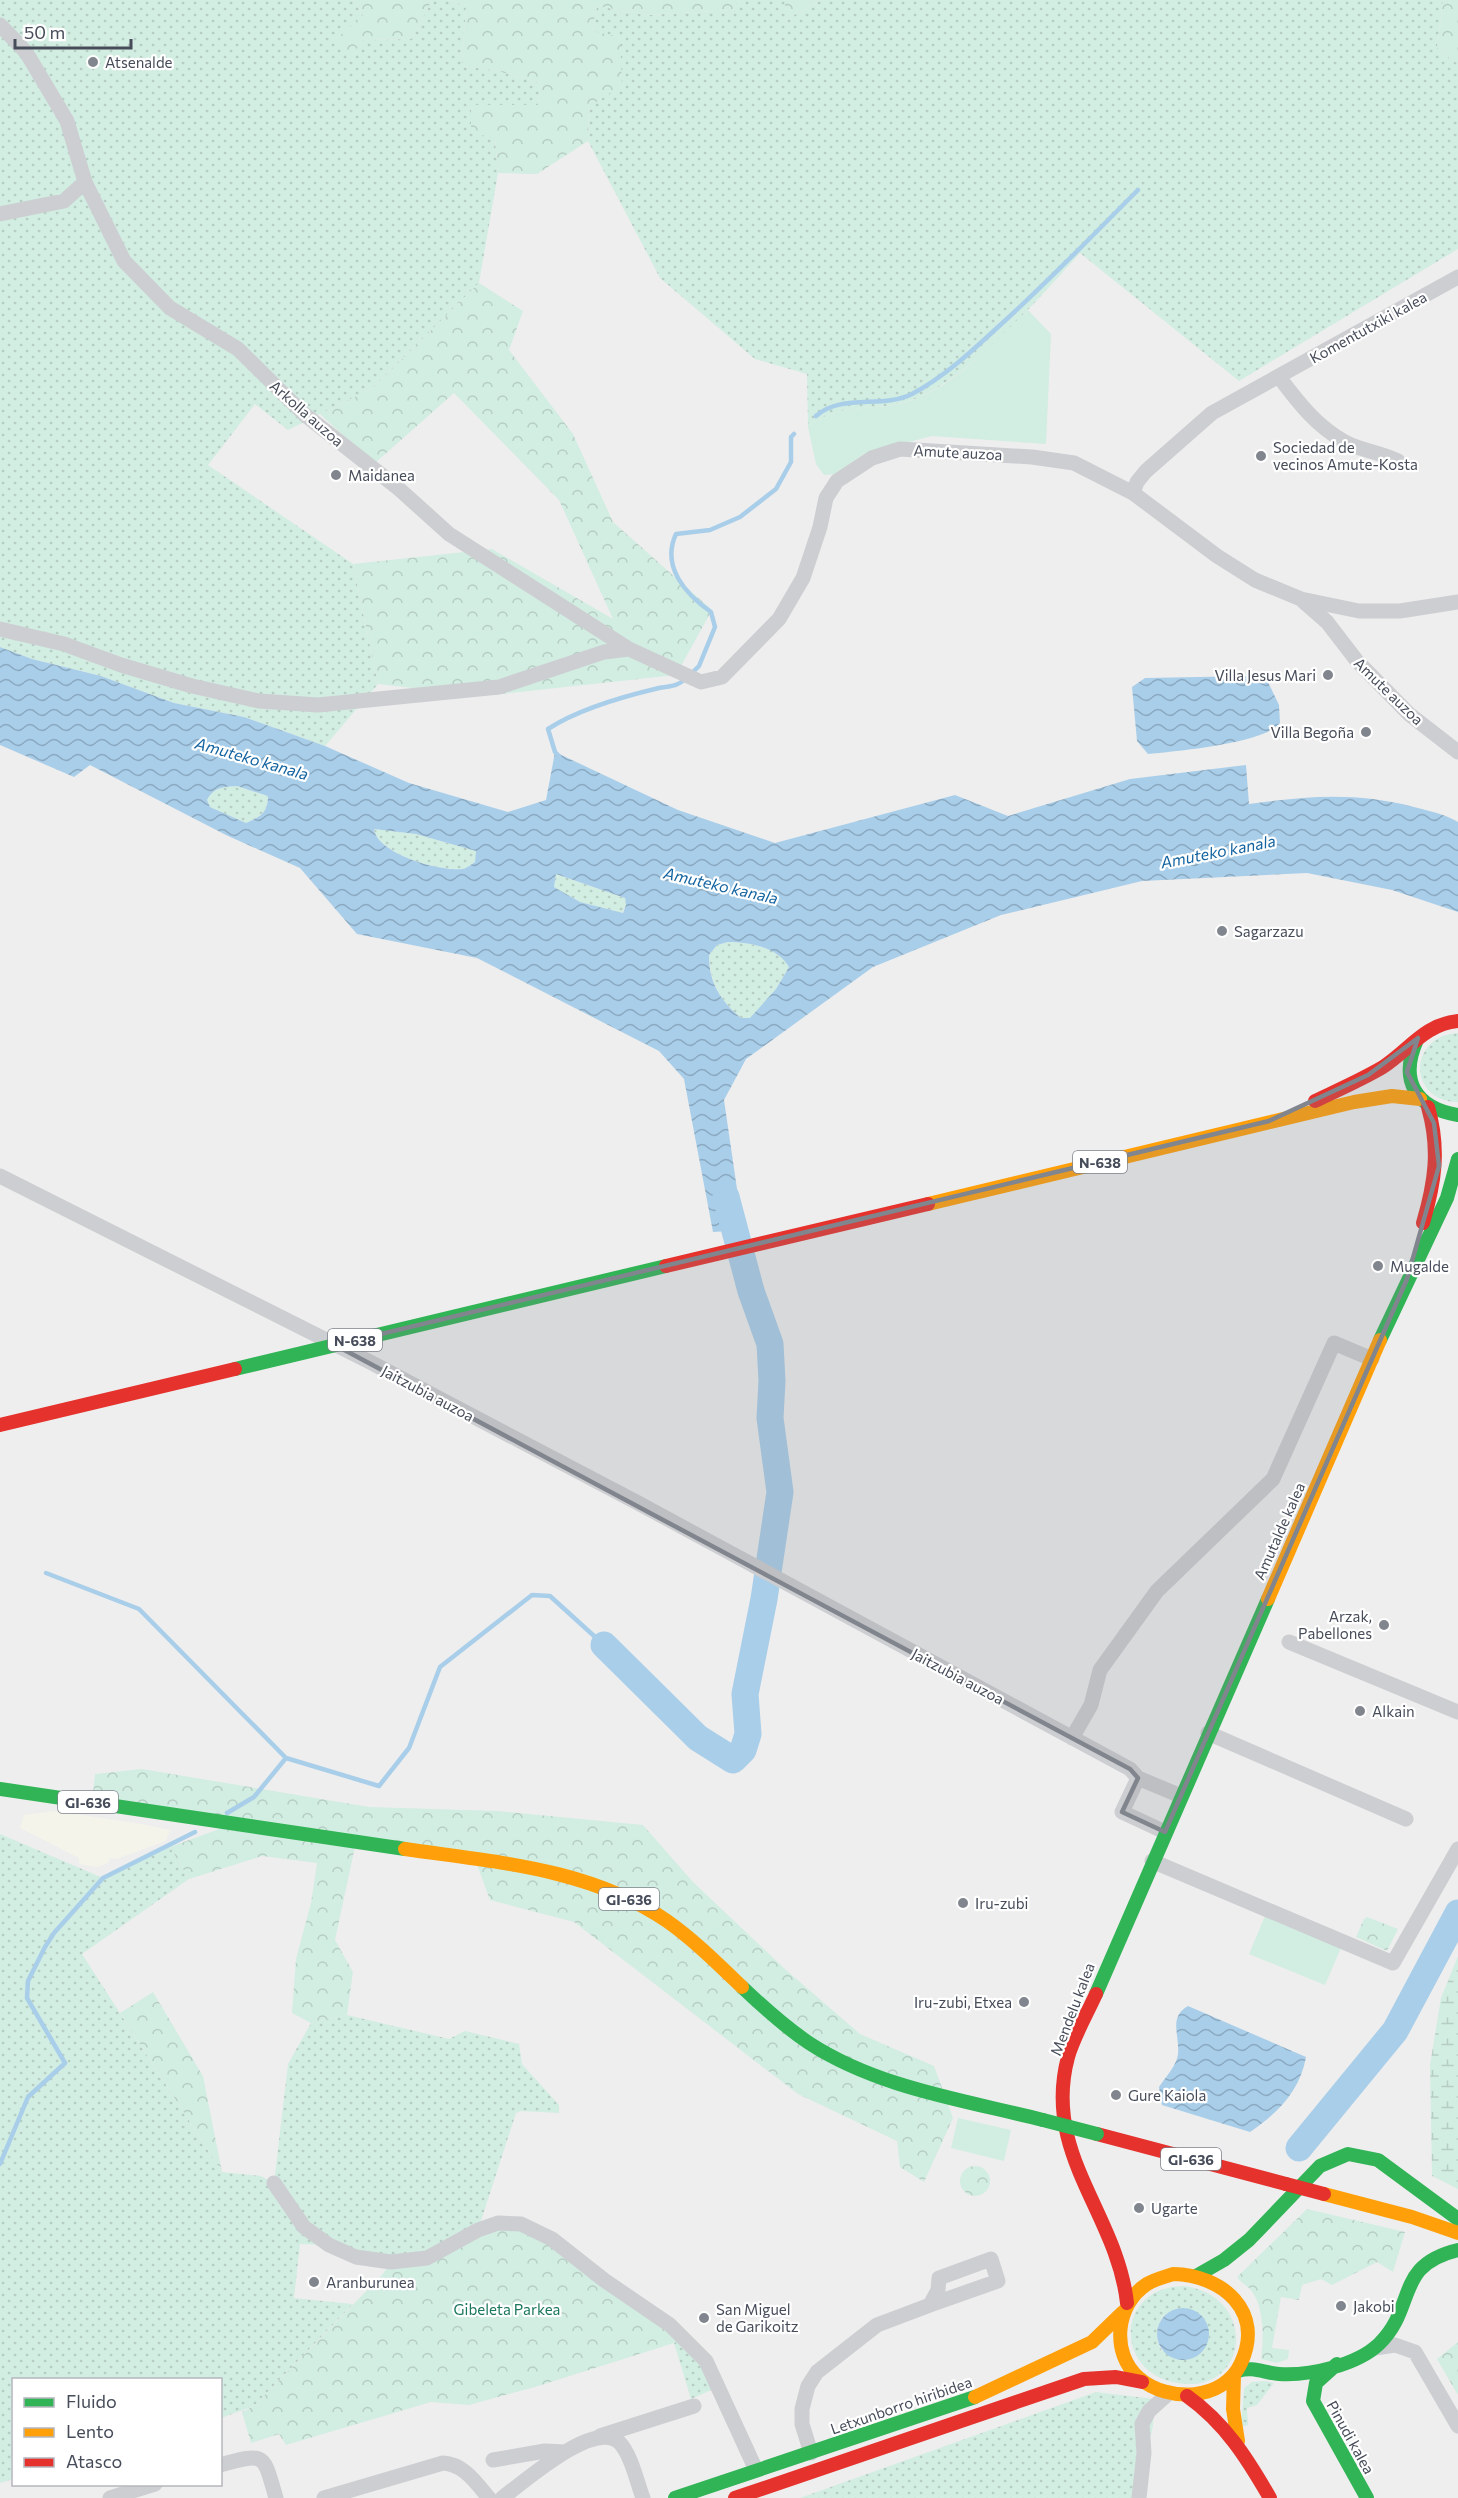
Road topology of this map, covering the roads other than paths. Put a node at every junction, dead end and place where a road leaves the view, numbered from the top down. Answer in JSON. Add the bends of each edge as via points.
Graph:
{"nodes":[{"id":1,"x":0,"y":25,"type":"edge"},
{"id":2,"x":85,"y":182,"type":"junction"},
{"id":3,"x":0,"y":214,"type":"edge"},
{"id":4,"x":1458,"y":277,"type":"edge"},
{"id":5,"x":1279,"y":377,"type":"junction"},
{"id":6,"x":1398,"y":460,"type":"dead end"},
{"id":7,"x":1133,"y":492,"type":"junction"},
{"id":8,"x":1301,"y":599,"type":"junction"},
{"id":9,"x":1458,"y":602,"type":"edge"},
{"id":10,"x":1359,"y":611,"type":"junction"},
{"id":11,"x":0,"y":629,"type":"edge"},
{"id":12,"x":1340,"y":640,"type":"junction"},
{"id":13,"x":629,"y":649,"type":"junction"},
{"id":14,"x":701,"y":682,"type":"joint"},
{"id":15,"x":1458,"y":752,"type":"edge"},
{"id":16,"x":1458,"y":1021,"type":"edge"},
{"id":17,"x":1418,"y":1038,"type":"junction"},
{"id":18,"x":1424,"y":1103,"type":"junction"},
{"id":19,"x":1458,"y":1115,"type":"edge"},
{"id":20,"x":1269,"y":1121,"type":"junction"},
{"id":21,"x":1458,"y":1159,"type":"edge"},
{"id":22,"x":0,"y":1176,"type":"edge"},
{"id":23,"x":1407,"y":1279,"type":"junction"},
{"id":24,"x":335,"y":1345,"type":"junction"},
{"id":25,"x":1372,"y":1359,"type":"junction"},
{"id":26,"x":0,"y":1425,"type":"edge"},
{"id":27,"x":1289,"y":1642,"type":"dead end"},
{"id":28,"x":1458,"y":1712,"type":"edge"},
{"id":29,"x":1208,"y":1733,"type":"junction"},
{"id":30,"x":1072,"y":1738,"type":"junction"},
{"id":31,"x":1138,"y":1778,"type":"junction"},
{"id":32,"x":0,"y":1790,"type":"edge"},
{"id":33,"x":1180,"y":1796,"type":"junction"},
{"id":34,"x":1406,"y":1820,"type":"dead end"},
{"id":35,"x":1165,"y":1832,"type":"junction"},
{"id":36,"x":1458,"y":1849,"type":"edge"},
{"id":37,"x":1152,"y":1861,"type":"junction"},
{"id":38,"x":274,"y":2183,"type":"dead end"},
{"id":39,"x":1458,"y":2219,"type":"edge"},
{"id":40,"x":1458,"y":2233,"type":"edge"},
{"id":41,"x":1112,"y":2238,"type":"junction"},
{"id":42,"x":1458,"y":2250,"type":"edge"},
{"id":43,"x":1129,"y":2255,"type":"dead end"},
{"id":44,"x":1147,"y":2270,"type":"dead end"},
{"id":45,"x":1196,"y":2276,"type":"junction"},
{"id":46,"x":1161,"y":2277,"type":"junction"},
{"id":47,"x":930,"y":2305,"type":"dead end"},
{"id":48,"x":1125,"y":2308,"type":"junction"},
{"id":49,"x":1375,"y":2348,"type":"junction"},
{"id":50,"x":1337,"y":2364,"type":"junction"},
{"id":51,"x":1236,"y":2373,"type":"junction"},
{"id":52,"x":1142,"y":2382,"type":"junction"},
{"id":53,"x":1169,"y":2393,"type":"junction"},
{"id":54,"x":1187,"y":2396,"type":"junction"},
{"id":55,"x":694,"y":2406,"type":"dead end"},
{"id":56,"x":1458,"y":2426,"type":"edge"},
{"id":57,"x":600,"y":2436,"type":"junction"},
{"id":58,"x":1239,"y":2442,"type":"junction"},
{"id":59,"x":566,"y":2452,"type":"junction"},
{"id":60,"x":811,"y":2453,"type":"junction"},
{"id":61,"x":493,"y":2460,"type":"dead end"},
{"id":62,"x":222,"y":2464,"type":"edge"},
{"id":63,"x":756,"y":2470,"type":"junction"},
{"id":64,"x":149,"y":2486,"type":"edge"},
{"id":65,"x":110,"y":2498,"type":"edge"},
{"id":66,"x":276,"y":2498,"type":"edge"},
{"id":67,"x":324,"y":2498,"type":"edge"},
{"id":68,"x":489,"y":2498,"type":"edge"},
{"id":69,"x":502,"y":2498,"type":"edge"},
{"id":70,"x":643,"y":2498,"type":"edge"},
{"id":71,"x":675,"y":2498,"type":"edge"},
{"id":72,"x":735,"y":2498,"type":"edge"},
{"id":73,"x":1139,"y":2498,"type":"edge"},
{"id":74,"x":1270,"y":2498,"type":"edge"},
{"id":75,"x":1366,"y":2498,"type":"edge"}],
"edges":[{"from":1,"to":2,"type":"street","name":"Arkolla auzoa","via":[[26,52],[67,121]]},
{"from":2,"to":3,"type":"street","via":[[64,201]]},
{"from":2,"to":13,"type":"street","name":"Arkolla auzoa","via":[[124,261],[170,308],[238,350],[304,414],[449,534]]},
{"from":4,"to":5,"type":"street","name":"Komentutxiki kalea"},
{"from":5,"to":6,"type":"street","via":[[1300,406],[1345,442]]},
{"from":5,"to":7,"type":"street","name":"Komentutxiki kalea","via":[[1212,413],[1146,471]]},
{"from":7,"to":8,"type":"street","name":"Amute auzoa","via":[[1217,556],[1255,579]]},
{"from":7,"to":14,"type":"street","name":"Amute auzoa","via":[[1074,463],[1032,457],[900,449],[872,458],[837,481],[826,498],[803,578],[780,619],[722,677]]},
{"from":8,"to":10,"type":"street","name":"Amute auzoa"},
{"from":8,"to":12,"type":"street","name":"Amute auzoa"},
{"from":9,"to":10,"type":"street","name":"Amute auzoa","via":[[1400,611]]},
{"from":10,"to":12,"type":"street","via":[[1345,617]]},
{"from":11,"to":13,"type":"street","via":[[64,644],[192,686],[259,700],[318,705],[499,687],[604,652]]},
{"from":12,"to":15,"type":"street","name":"Amute auzoa","via":[[1410,714]]},
{"from":13,"to":14,"type":"street","name":"Arkolla auzoa"},
{"from":16,"to":17,"type":"main road","number":"N-638","via":[[1442,1022]]},
{"from":17,"to":18,"type":"main road","name":"Amutalde kalea","via":[[1407,1072],[1413,1090]]},
{"from":17,"to":20,"type":"main road","number":"N-638","via":[[1368,1075]]},
{"from":18,"to":19,"type":"main road","number":"N-638","via":[[1446,1114]]},
{"from":18,"to":20,"type":"main road","number":"N-638","via":[[1378,1097]]},
{"from":18,"to":23,"type":"main road","name":"Amutalde kalea","via":[[1437,1137],[1439,1166]]},
{"from":20,"to":24,"type":"main road","number":"N-638"},
{"from":21,"to":23,"type":"main road","name":"Amutalde kalea","via":[[1447,1198]]},
{"from":22,"to":24,"type":"street","name":"Jaitzubia auzoa"},
{"from":23,"to":25,"type":"main road","name":"Amutalde kalea"},
{"from":24,"to":26,"type":"main road","number":"N-638"},
{"from":24,"to":30,"type":"street","name":"Jaitzubia auzoa"},
{"from":25,"to":29,"type":"main road","name":"Amutalde kalea"},
{"from":25,"to":30,"type":"street","via":[[1334,1343],[1273,1479],[1157,1592],[1100,1670],[1092,1705]]},
{"from":27,"to":28,"type":"street"},
{"from":29,"to":33,"type":"main road","name":"Amutalde kalea"},
{"from":29,"to":34,"type":"street"},
{"from":30,"to":31,"type":"street","name":"Jaitzubia auzoa","via":[[1130,1769]]},
{"from":31,"to":33,"type":"street","name":"Jaitzubia auzoa"},
{"from":31,"to":35,"type":"street","via":[[1122,1812]]},
{"from":32,"to":40,"type":"main road","number":"GI-636","bridge":true,"via":[[527,1866],[587,1881],[644,1906],[681,1931],[783,2022],[845,2063],[901,2082],[1412,2217]]},
{"from":33,"to":35,"type":"main road","name":"Mendelu kalea"},
{"from":35,"to":37,"type":"main road","name":"Mendelu kalea"},
{"from":36,"to":37,"type":"street","via":[[1393,1963]]},
{"from":37,"to":41,"type":"main road","name":"Mendelu kalea","via":[[1077,2032],[1068,2057],[1064,2087],[1068,2145]]},
{"from":38,"to":63,"type":"street","via":[[304,2227],[329,2245],[356,2257],[391,2262],[427,2258],[498,2223],[521,2224],[552,2239],[670,2325],[706,2361]]},
{"from":39,"to":45,"type":"main road","via":[[1378,2160],[1348,2154],[1320,2166],[1250,2240]]},
{"from":41,"to":43,"type":"main road","name":"Mendelu kalea"},
{"from":41,"to":48,"type":"main road","name":"Mendelu kalea","via":[[1124,2270]]},
{"from":42,"to":49,"type":"main road","via":[[1431,2258],[1415,2272],[1394,2328]]},
{"from":44,"to":46,"type":"main road"},
{"from":45,"to":46,"type":"main road"},
{"from":45,"to":51,"type":"main road","via":[[1221,2287],[1242,2312],[1248,2341]]},
{"from":46,"to":48,"type":"main road","via":[[1144,2285]]},
{"from":47,"to":60,"type":"street","via":[[877,2325],[817,2372],[808,2386],[802,2409],[802,2424]]},
{"from":48,"to":52,"type":"main road","via":[[1118,2334],[1122,2356]]},
{"from":48,"to":60,"type":"main road","name":"Letxunborro hiribidea","via":[[1092,2342],[977,2396]]},
{"from":49,"to":50,"type":"main road"},
{"from":49,"to":56,"type":"street","via":[[1395,2346],[1415,2352]]},
{"from":50,"to":51,"type":"main road","via":[[1298,2373],[1275,2374],[1253,2369]]},
{"from":50,"to":75,"type":"main road","name":"Pinudi kalea","via":[[1316,2383],[1313,2401]]},
{"from":51,"to":54,"type":"main road","via":[[1208,2392]]},
{"from":51,"to":58,"type":"main road","via":[[1233,2409]]},
{"from":52,"to":53,"type":"main road"},
{"from":52,"to":72,"type":"main road","via":[[1116,2377],[1084,2379]]},
{"from":53,"to":54,"type":"main road"},
{"from":53,"to":73,"type":"street","via":[[1149,2411],[1142,2424],[1144,2453]]},
{"from":54,"to":58,"type":"main road","via":[[1215,2416]]},
{"from":55,"to":57,"type":"street"},
{"from":57,"to":59,"type":"street"},
{"from":57,"to":70,"type":"street","via":[[613,2438],[621,2445]]},
{"from":58,"to":74,"type":"main road"},
{"from":59,"to":61,"type":"street","via":[[545,2451]]},
{"from":59,"to":69,"type":"street"},
{"from":60,"to":63,"type":"main road","name":"Letxunborro hiribidea"},
{"from":62,"to":66,"type":"street","via":[[251,2456],[260,2458],[266,2463]]},
{"from":63,"to":71,"type":"main road","name":"Letxunborro hiribidea"},
{"from":64,"to":65,"type":"street"},
{"from":67,"to":68,"type":"street","via":[[443,2463],[453,2463],[466,2472]]}]}
